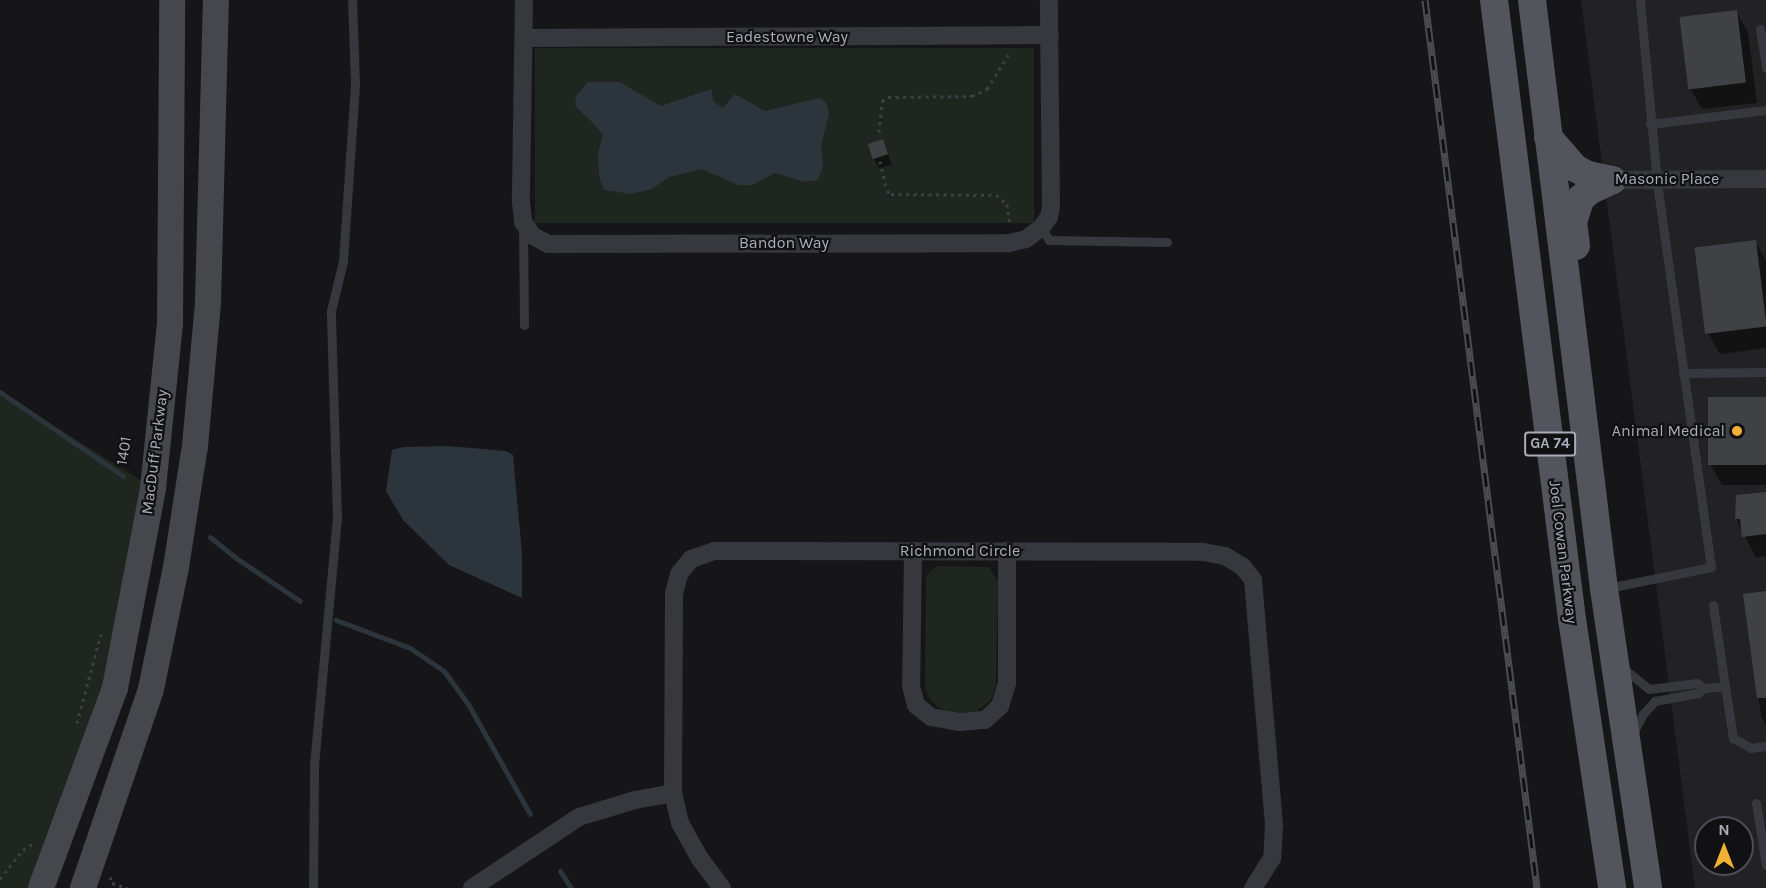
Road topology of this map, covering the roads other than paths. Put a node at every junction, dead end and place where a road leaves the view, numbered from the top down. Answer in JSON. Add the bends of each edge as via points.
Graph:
{"nodes":[{"id":1,"x":172,"y":0,"type":"edge"},
{"id":2,"x":216,"y":0,"type":"edge"},
{"id":3,"x":352,"y":0,"type":"edge"},
{"id":4,"x":524,"y":0,"type":"edge"},
{"id":5,"x":1049,"y":0,"type":"edge"},
{"id":6,"x":1494,"y":0,"type":"edge"},
{"id":7,"x":1532,"y":0,"type":"edge"},
{"id":8,"x":1640,"y":0,"type":"edge"},
{"id":9,"x":1760,"y":29,"type":"dead end"},
{"id":10,"x":1050,"y":35,"type":"junction"},
{"id":11,"x":524,"y":38,"type":"junction"},
{"id":12,"x":1766,"y":68,"type":"edge"},
{"id":13,"x":1766,"y":110,"type":"edge"},
{"id":14,"x":1650,"y":124,"type":"junction"},
{"id":15,"x":1548,"y":137,"type":"junction"},
{"id":16,"x":1766,"y":179,"type":"edge"},
{"id":17,"x":1612,"y":180,"type":"junction"},
{"id":18,"x":1657,"y":181,"type":"junction"},
{"id":19,"x":523,"y":222,"type":"junction"},
{"id":20,"x":1041,"y":228,"type":"junction"},
{"id":21,"x":1167,"y":242,"type":"dead end"},
{"id":22,"x":524,"y":325,"type":"dead end"},
{"id":23,"x":1766,"y":372,"type":"edge"},
{"id":24,"x":1683,"y":373,"type":"junction"},
{"id":25,"x":1581,"y":412,"type":"junction"},
{"id":26,"x":913,"y":551,"type":"junction"},
{"id":27,"x":1007,"y":551,"type":"junction"},
{"id":28,"x":1604,"y":589,"type":"junction"},
{"id":29,"x":1713,"y":605,"type":"dead end"},
{"id":30,"x":1614,"y":660,"type":"junction"},
{"id":31,"x":1725,"y":686,"type":"junction"},
{"id":32,"x":1704,"y":688,"type":"junction"},
{"id":33,"x":1626,"y":746,"type":"junction"},
{"id":34,"x":1766,"y":746,"type":"edge"},
{"id":35,"x":673,"y":793,"type":"junction"},
{"id":36,"x":1756,"y":803,"type":"dead end"},
{"id":37,"x":1766,"y":865,"type":"edge"},
{"id":38,"x":47,"y":886,"type":"edge"},
{"id":39,"x":83,"y":888,"type":"edge"},
{"id":40,"x":313,"y":888,"type":"edge"},
{"id":41,"x":472,"y":888,"type":"edge"},
{"id":42,"x":722,"y":888,"type":"edge"},
{"id":43,"x":1254,"y":888,"type":"edge"},
{"id":44,"x":1612,"y":888,"type":"edge"},
{"id":45,"x":1648,"y":888,"type":"edge"}],
"edges":[{"from":1,"to":38,"type":"street","name":"MacDuff Parkway","via":[[170,324],[153,488],[115,688]]},
{"from":2,"to":39,"type":"street","via":[[208,302],[193,458],[151,688]]},
{"from":3,"to":40,"type":"lane","via":[[354,95],[343,261],[331,311],[337,518],[314,765]]},
{"from":4,"to":11,"type":"street"},
{"from":5,"to":10,"type":"street"},
{"from":6,"to":44,"type":"main road","name":"Joel Cowan Parkway","number":"GA 74","via":[[1572,619]]},
{"from":7,"to":15,"type":"main road","number":"GA 74"},
{"from":8,"to":14,"type":"lane"},
{"from":9,"to":12,"type":"lane"},
{"from":10,"to":11,"type":"street","name":"Eadestowne Way"},
{"from":10,"to":20,"type":"street","via":[[1051,207]]},
{"from":11,"to":19,"type":"street","via":[[520,177]]},
{"from":13,"to":14,"type":"lane"},
{"from":14,"to":18,"type":"lane"},
{"from":15,"to":17,"type":"main road","name":"Masonic Place","via":[[1575,168]]},
{"from":15,"to":25,"type":"main road","number":"GA 74"},
{"from":16,"to":18,"type":"street","name":"Masonic Place"},
{"from":17,"to":18,"type":"street","name":"Masonic Place"},
{"from":17,"to":25,"type":"main road","via":[[1581,198],[1573,222],[1588,364]]},
{"from":18,"to":24,"type":"lane"},
{"from":19,"to":20,"type":"street","name":"Bandon Way","via":[[533,236],[548,244],[1009,243],[1026,239]]},
{"from":19,"to":22,"type":"lane"},
{"from":20,"to":21,"type":"lane","via":[[1049,240]]},
{"from":23,"to":24,"type":"lane"},
{"from":24,"to":28,"type":"lane","via":[[1711,567]]},
{"from":25,"to":28,"type":"main road","number":"GA 74"},
{"from":26,"to":27,"type":"street","name":"Richmond Circle"},
{"from":26,"to":27,"type":"street","via":[[911,686],[916,705],[931,717],[960,722],[985,720],[1000,706],[1007,683]]},
{"from":26,"to":35,"type":"street","name":"Richmond Circle","via":[[714,551],[691,559],[678,574],[674,594]]},
{"from":27,"to":43,"type":"street","name":"Richmond Circle","via":[[1203,552],[1225,556],[1243,567],[1253,580],[1274,815],[1272,858]]},
{"from":28,"to":30,"type":"main road","number":"GA 74"},
{"from":29,"to":31,"type":"lane"},
{"from":30,"to":32,"type":"lane","via":[[1649,689],[1697,683]]},
{"from":30,"to":33,"type":"main road","number":"GA 74"},
{"from":31,"to":32,"type":"lane"},
{"from":31,"to":34,"type":"lane","via":[[1733,738],[1751,748]]},
{"from":32,"to":33,"type":"lane","via":[[1698,693],[1655,701],[1643,714]]},
{"from":33,"to":45,"type":"main road","number":"GA 74"},
{"from":35,"to":41,"type":"street","via":[[579,817]]},
{"from":35,"to":42,"type":"street","name":"Richmond Circle","via":[[680,822]]},
{"from":36,"to":37,"type":"lane"}]}
